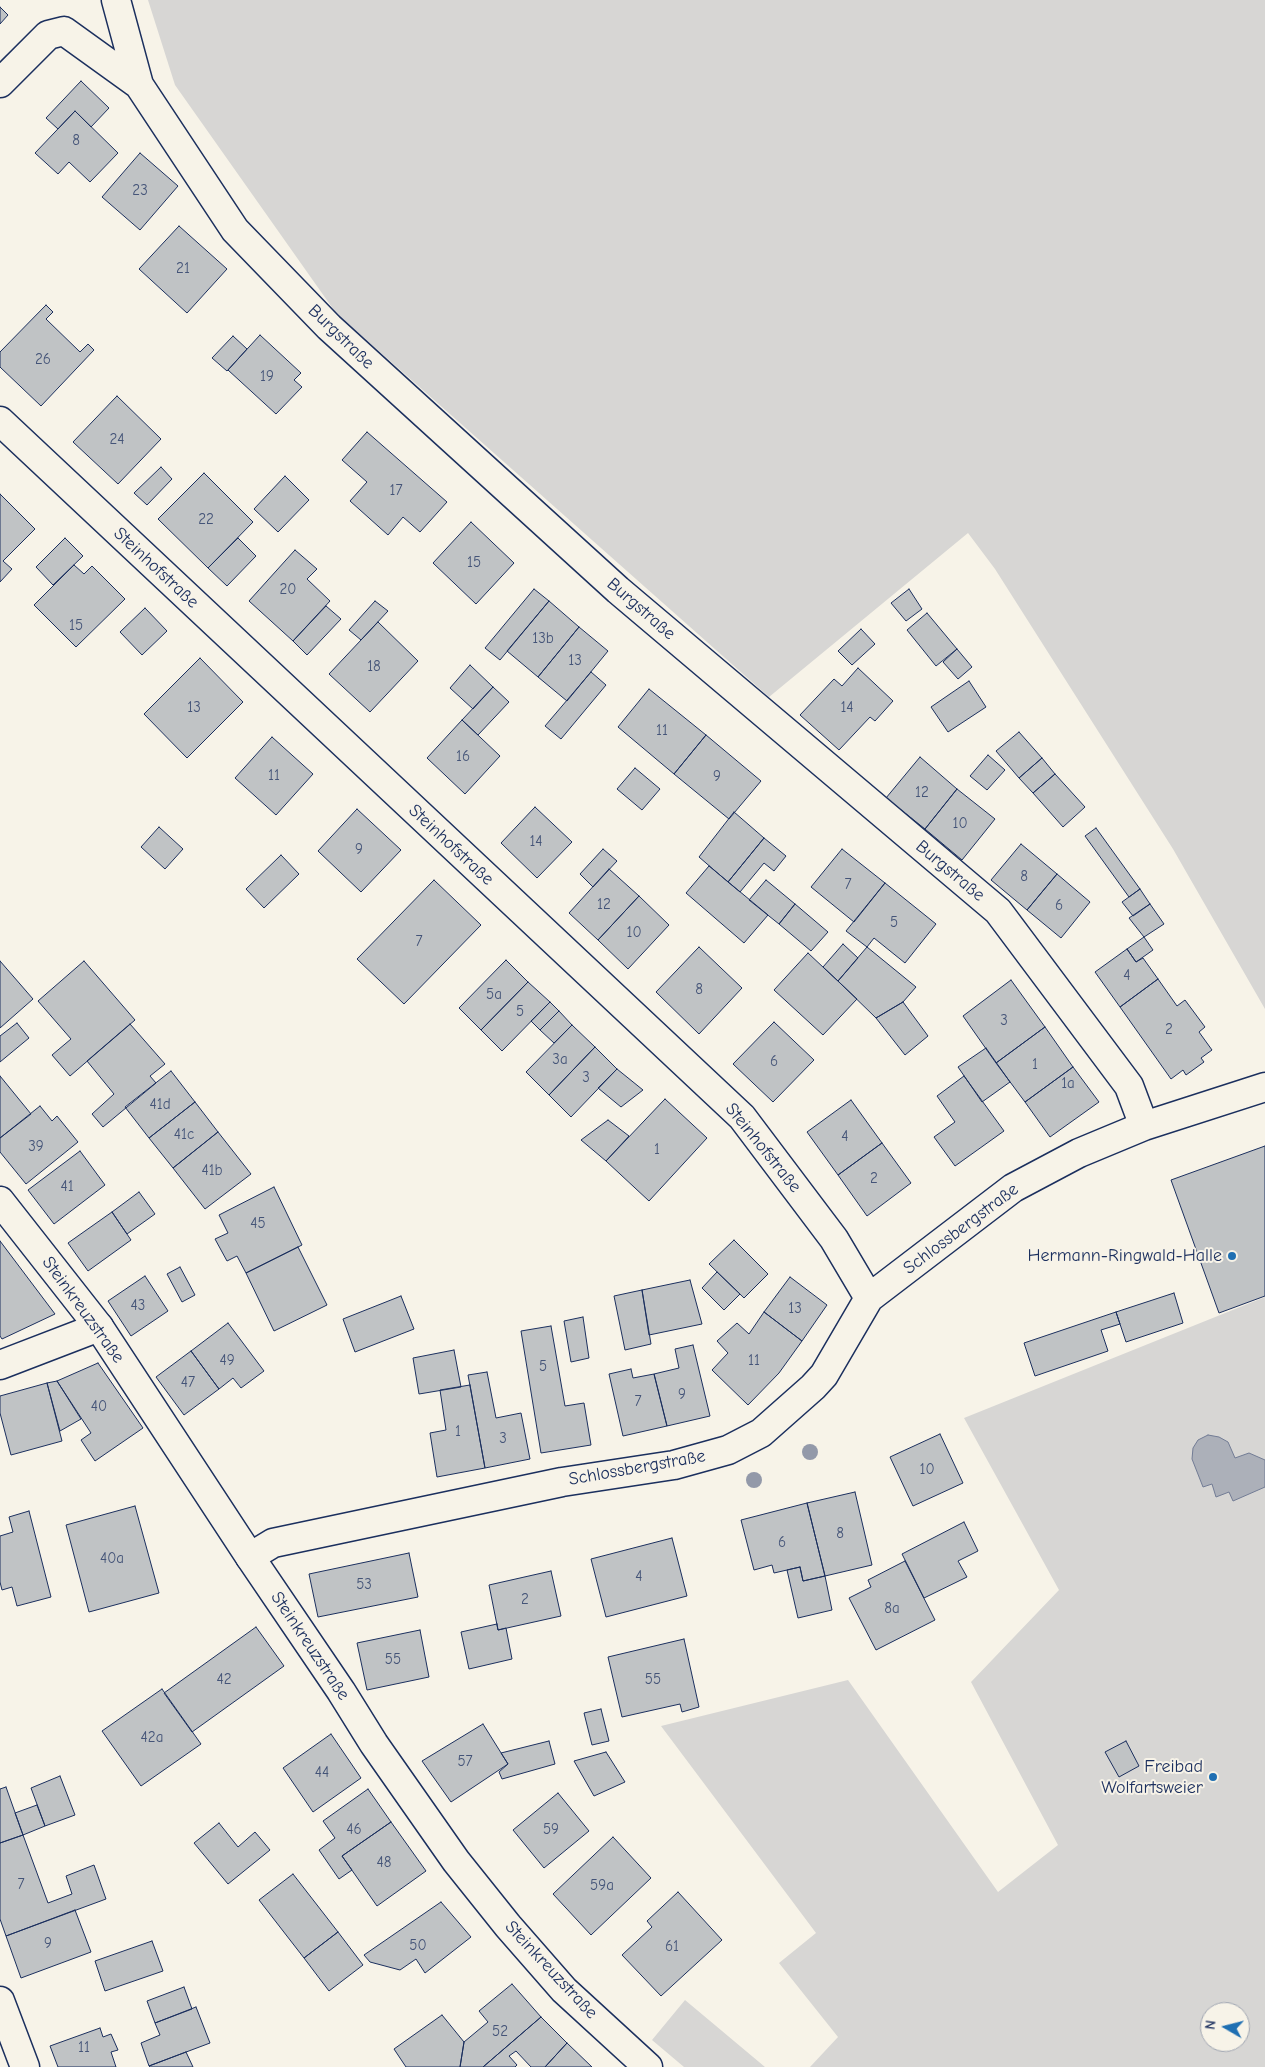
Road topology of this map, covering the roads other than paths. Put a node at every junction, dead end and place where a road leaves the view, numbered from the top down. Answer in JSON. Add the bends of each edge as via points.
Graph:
{"nodes":[{"id":1,"x":116,"y":0,"type":"edge"},
{"id":2,"x":0,"y":83,"type":"edge"},
{"id":3,"x":139,"y":85,"type":"junction"},
{"id":4,"x":0,"y":422,"type":"edge"},
{"id":5,"x":1265,"y":1087,"type":"edge"},
{"id":6,"x":1144,"y":1126,"type":"junction"},
{"id":7,"x":0,"y":1201,"type":"edge"},
{"id":8,"x":869,"y":1298,"type":"junction"},
{"id":9,"x":99,"y":1327,"type":"junction"},
{"id":10,"x":0,"y":1365,"type":"edge"},
{"id":11,"x":250,"y":1557,"type":"junction"},
{"id":12,"x":0,"y":2000,"type":"edge"},
{"id":13,"x":25,"y":2067,"type":"edge"},
{"id":14,"x":648,"y":2067,"type":"edge"}],
"edges":[{"from":1,"to":3,"type":"street","name":"Burgstraße"},
{"from":2,"to":3,"type":"street","name":"Burgstraße","via":[[48,35],[64,32]]},
{"from":3,"to":6,"type":"street","name":"Burgstraße","via":[[235,230],[329,327],[618,590],[998,911],[1129,1086]]},
{"from":4,"to":8,"type":"street","name":"Steinhofstraße","via":[[742,1117],[834,1239]]},
{"from":5,"to":6,"type":"street","name":"Schlossbergstraße"},
{"from":6,"to":8,"type":"street","name":"Schlossbergstraße","via":[[1013,1188]]},
{"from":7,"to":9,"type":"street","name":"Steinkreuzstraße"},
{"from":8,"to":11,"type":"street","name":"Schlossbergstraße","via":[[824,1375],[813,1387],[761,1433],[728,1450],[674,1465],[562,1482],[273,1542]]},
{"from":9,"to":10,"type":"street"},
{"from":9,"to":11,"type":"street","name":"Steinkreuzstraße"},
{"from":11,"to":14,"type":"street","name":"Steinkreuzstraße","via":[[456,1861],[564,1990]]},
{"from":12,"to":13,"type":"street"}]}
